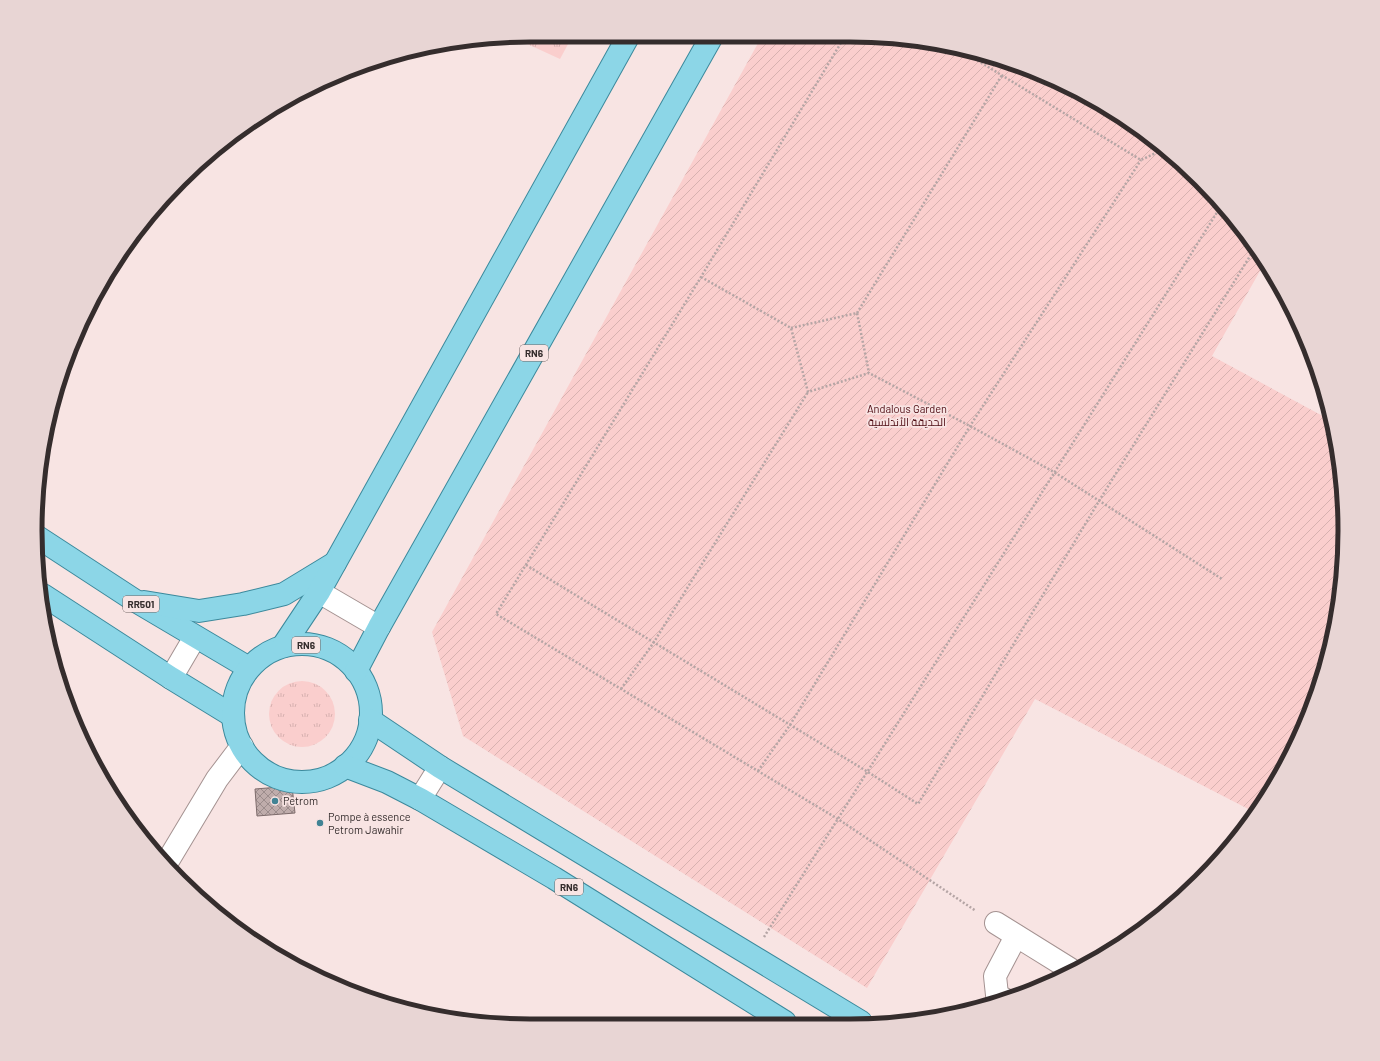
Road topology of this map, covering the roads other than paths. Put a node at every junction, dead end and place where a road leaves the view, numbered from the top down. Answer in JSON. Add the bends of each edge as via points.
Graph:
{"nodes":[{"id":1,"x":625,"y":42,"type":"edge"},
{"id":2,"x":709,"y":42,"type":"edge"},
{"id":3,"x":42,"y":540,"type":"edge"},
{"id":4,"x":336,"y":562,"type":"junction"},
{"id":5,"x":319,"y":592,"type":"junction"},
{"id":6,"x":46,"y":597,"type":"edge"},
{"id":7,"x":134,"y":600,"type":"junction"},
{"id":8,"x":379,"y":627,"type":"junction"},
{"id":9,"x":195,"y":637,"type":"junction"},
{"id":10,"x":283,"y":646,"type":"junction"},
{"id":11,"x":249,"y":668,"type":"junction"},
{"id":12,"x":356,"y":671,"type":"junction"},
{"id":13,"x":171,"y":678,"type":"junction"},
{"id":14,"x":233,"y":716,"type":"junction"},
{"id":15,"x":370,"y":720,"type":"junction"},
{"id":16,"x":242,"y":746,"type":"junction"},
{"id":17,"x":345,"y":766,"type":"junction"},
{"id":18,"x":440,"y":767,"type":"junction"},
{"id":19,"x":420,"y":800,"type":"junction"},
{"id":20,"x":169,"y":859,"type":"edge"},
{"id":21,"x":996,"y":924,"type":"road end"},
{"id":22,"x":1016,"y":936,"type":"junction"},
{"id":23,"x":1068,"y":968,"type":"edge"},
{"id":24,"x":998,"y":996,"type":"edge"},
{"id":25,"x":780,"y":1019,"type":"edge"},
{"id":26,"x":856,"y":1019,"type":"edge"}],
"edges":[{"from":1,"to":4,"type":"main road","number":"RN6"},
{"from":2,"to":8,"type":"main road","number":"RN6"},
{"from":3,"to":7,"type":"main road","number":"RR501"},
{"from":4,"to":5,"type":"main road","number":"RN6"},
{"from":4,"to":7,"type":"main road","via":[[284,594],[244,604],[199,611]]},
{"from":5,"to":8,"type":"street"},
{"from":5,"to":10,"type":"main road","number":"RN6"},
{"from":6,"to":13,"type":"main road"},
{"from":7,"to":9,"type":"main road","number":"RR501"},
{"from":8,"to":12,"type":"main road","number":"RN6"},
{"from":9,"to":11,"type":"main road","number":"RR501"},
{"from":9,"to":13,"type":"street"},
{"from":10,"to":11,"type":"main road","number":"RN6","via":[[264,655]]},
{"from":10,"to":12,"type":"main road","number":"RN6","via":[[297,644],[324,648],[336,653]]},
{"from":11,"to":14,"type":"main road","number":"RN6","via":[[237,691]]},
{"from":12,"to":15,"type":"main road","number":"RN6","via":[[365,686],[370,703]]},
{"from":13,"to":14,"type":"main road"},
{"from":14,"to":16,"type":"main road","number":"RN6"},
{"from":15,"to":17,"type":"main road","number":"RN6","via":[[366,737],[358,753]]},
{"from":15,"to":18,"type":"main road"},
{"from":16,"to":17,"type":"main road","number":"RN6","via":[[252,760],[265,771],[297,782],[314,781],[331,775]]},
{"from":16,"to":20,"type":"street","via":[[217,779]]},
{"from":17,"to":19,"type":"main road","number":"RN6","via":[[387,782]]},
{"from":18,"to":19,"type":"street"},
{"from":18,"to":26,"type":"main road"},
{"from":19,"to":25,"type":"main road","number":"RN6","via":[[593,902]]},
{"from":21,"to":22,"type":"street"},
{"from":22,"to":23,"type":"street"},
{"from":22,"to":24,"type":"street","via":[[995,976]]}]}
